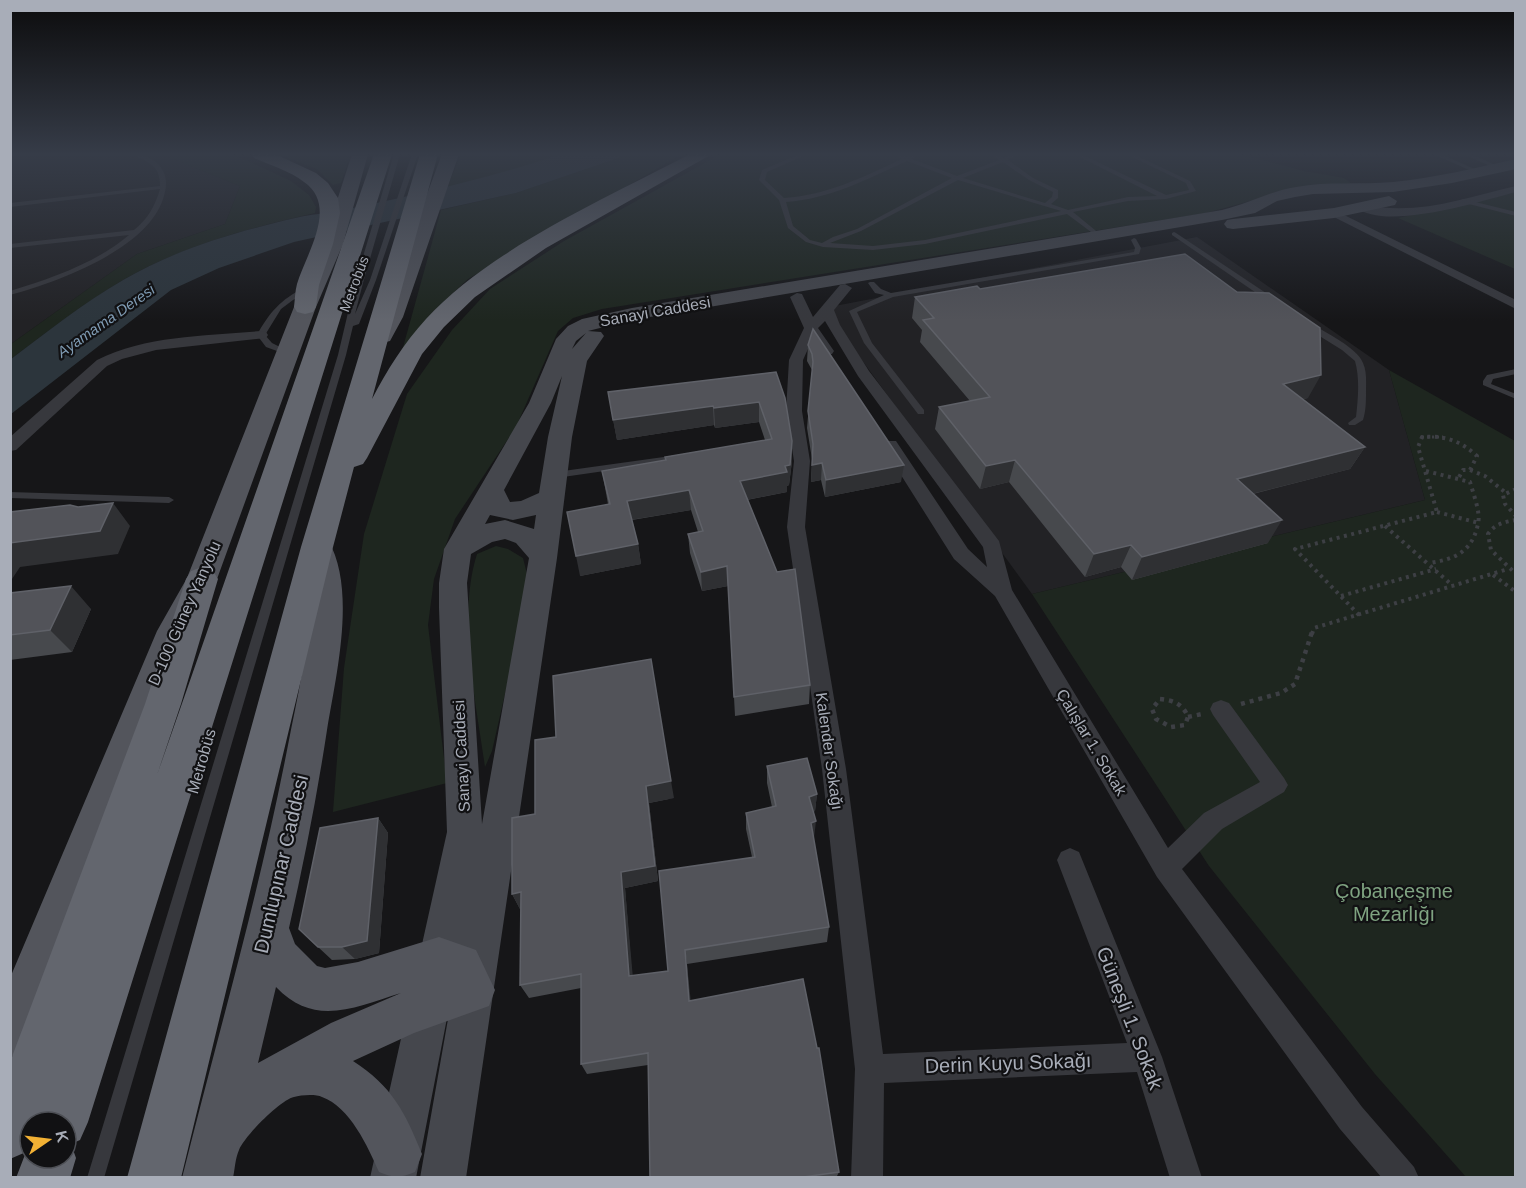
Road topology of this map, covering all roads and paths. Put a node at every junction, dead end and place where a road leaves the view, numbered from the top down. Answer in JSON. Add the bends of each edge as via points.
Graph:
{"nodes":[{"id":1,"x":156,"y":209,"type":"edge"},
{"id":2,"x":330,"y":209,"type":"edge"},
{"id":3,"x":343,"y":209,"type":"edge"},
{"id":4,"x":365,"y":209,"type":"edge"},
{"id":5,"x":381,"y":209,"type":"edge"},
{"id":6,"x":397,"y":209,"type":"edge"},
{"id":7,"x":413,"y":209,"type":"edge"},
{"id":8,"x":431,"y":209,"type":"edge"},
{"id":9,"x":601,"y":209,"type":"edge"},
{"id":10,"x":785,"y":209,"type":"edge"},
{"id":11,"x":898,"y":209,"type":"edge"},
{"id":12,"x":1059,"y":209,"type":"edge"},
{"id":13,"x":1081,"y":209,"type":"edge"},
{"id":14,"x":1249,"y":209,"type":"edge"},
{"id":15,"x":1266,"y":209,"type":"edge"},
{"id":16,"x":1351,"y":209,"type":"edge"},
{"id":17,"x":1365,"y":209,"type":"edge"},
{"id":18,"x":1426,"y":209,"type":"edge"},
{"id":19,"x":1497,"y":209,"type":"edge"},
{"id":20,"x":1069,"y":212,"type":"junction"},
{"id":21,"x":1334,"y":213,"type":"junction"},
{"id":22,"x":1515,"y":214,"type":"edge"},
{"id":23,"x":1284,"y":218,"type":"junction"},
{"id":24,"x":1186,"y":228,"type":"junction"},
{"id":25,"x":135,"y":232,"type":"junction"},
{"id":26,"x":1099,"y":236,"type":"junction"},
{"id":27,"x":824,"y":245,"type":"junction"},
{"id":28,"x":10,"y":246,"type":"edge"},
{"id":29,"x":845,"y":288,"type":"junction"},
{"id":30,"x":881,"y":289,"type":"junction"},
{"id":31,"x":10,"y":293,"type":"edge"},
{"id":32,"x":797,"y":297,"type":"junction"},
{"id":33,"x":306,"y":298,"type":"junction"},
{"id":34,"x":1515,"y":305,"type":"edge"},
{"id":35,"x":1280,"y":306,"type":"edge"},
{"id":36,"x":827,"y":310,"type":"junction"},
{"id":37,"x":1299,"y":318,"type":"edge"},
{"id":38,"x":811,"y":328,"type":"junction"},
{"id":39,"x":261,"y":336,"type":"junction"},
{"id":40,"x":288,"y":352,"type":"junction"},
{"id":41,"x":342,"y":356,"type":"junction"},
{"id":42,"x":367,"y":365,"type":"junction"},
{"id":43,"x":837,"y":366,"type":"edge"},
{"id":44,"x":1515,"y":371,"type":"edge"},
{"id":45,"x":1515,"y":397,"type":"edge"},
{"id":46,"x":921,"y":412,"type":"dead end"},
{"id":47,"x":1352,"y":423,"type":"dead end"},
{"id":48,"x":882,"y":434,"type":"edge"},
{"id":49,"x":10,"y":446,"type":"edge"},
{"id":50,"x":687,"y":456,"type":"edge"},
{"id":51,"x":1470,"y":470,"type":"junction"},
{"id":52,"x":1425,"y":471,"type":"junction"},
{"id":53,"x":1458,"y":479,"type":"junction"},
{"id":54,"x":335,"y":485,"type":"junction"},
{"id":55,"x":495,"y":486,"type":"junction"},
{"id":56,"x":553,"y":487,"type":"junction"},
{"id":57,"x":1515,"y":489,"type":"edge"},
{"id":58,"x":1506,"y":493,"type":"junction"},
{"id":59,"x":10,"y":495,"type":"edge"},
{"id":60,"x":169,"y":500,"type":"dead end"},
{"id":61,"x":1437,"y":512,"type":"junction"},
{"id":62,"x":1515,"y":518,"type":"edge"},
{"id":63,"x":1479,"y":523,"type":"junction"},
{"id":64,"x":1385,"y":525,"type":"junction"},
{"id":65,"x":317,"y":547,"type":"junction"},
{"id":66,"x":458,"y":549,"type":"junction"},
{"id":67,"x":543,"y":558,"type":"junction"},
{"id":68,"x":1430,"y":563,"type":"junction"},
{"id":69,"x":1436,"y":569,"type":"junction"},
{"id":70,"x":1508,"y":569,"type":"junction"},
{"id":71,"x":1493,"y":574,"type":"junction"},
{"id":72,"x":1515,"y":574,"type":"edge"},
{"id":73,"x":202,"y":579,"type":"junction"},
{"id":74,"x":1454,"y":586,"type":"junction"},
{"id":75,"x":1002,"y":591,"type":"junction"},
{"id":76,"x":1515,"y":592,"type":"edge"},
{"id":77,"x":1341,"y":596,"type":"junction"},
{"id":78,"x":1359,"y":615,"type":"junction"},
{"id":79,"x":1221,"y":709,"type":"junction"},
{"id":80,"x":1188,"y":717,"type":"junction"},
{"id":81,"x":1070,"y":860,"type":"dead end"},
{"id":82,"x":1166,"y":868,"type":"junction"},
{"id":83,"x":268,"y":929,"type":"junction"},
{"id":84,"x":439,"y":959,"type":"junction"},
{"id":85,"x":473,"y":990,"type":"junction"},
{"id":86,"x":430,"y":1003,"type":"junction"},
{"id":87,"x":13,"y":1025,"type":"edge"},
{"id":88,"x":1147,"y":1057,"type":"junction"},
{"id":89,"x":870,"y":1069,"type":"junction"},
{"id":90,"x":285,"y":1073,"type":"junction"},
{"id":91,"x":66,"y":1110,"type":"edge"},
{"id":92,"x":10,"y":1133,"type":"edge"},
{"id":93,"x":212,"y":1158,"type":"edge"},
{"id":94,"x":395,"y":1166,"type":"edge"},
{"id":95,"x":95,"y":1178,"type":"edge"},
{"id":96,"x":154,"y":1178,"type":"edge"},
{"id":97,"x":442,"y":1178,"type":"edge"},
{"id":98,"x":867,"y":1178,"type":"edge"},
{"id":99,"x":1186,"y":1178,"type":"edge"},
{"id":100,"x":1403,"y":1178,"type":"edge"}],
"edges":[{"from":1,"to":25,"type":"lane"},
{"from":2,"to":33,"type":"highway"},
{"from":3,"to":33,"type":"main road","name":"D-100 Güney Yanyolu","via":[[333,244]]},
{"from":4,"to":91,"type":"highway"},
{"from":5,"to":41,"type":"lane","name":"Metrobüs"},
{"from":6,"to":41,"type":"lane","name":"Metrobüs"},
{"from":7,"to":42,"type":"highway"},
{"from":8,"to":42,"type":"main road","via":[[392,317]]},
{"from":9,"to":54,"type":"highway","via":[[507,262],[456,300],[405,362],[378,417]]},
{"from":10,"to":27,"type":"lane","via":[[790,227],[808,241]]},
{"from":11,"to":27,"type":"lane"},
{"from":12,"to":20,"type":"lane"},
{"from":13,"to":20,"type":"lane"},
{"from":14,"to":24,"type":"main road","name":"Sanayi Caddesi"},
{"from":15,"to":23,"type":"main road"},
{"from":16,"to":21,"type":"main road","name":"Sanayi Caddesi"},
{"from":17,"to":18,"type":"street","via":[[1406,214]]},
{"from":19,"to":22,"type":"lane"},
{"from":20,"to":26,"type":"lane"},
{"from":20,"to":27,"type":"lane","via":[[925,242],[873,249]]},
{"from":21,"to":23,"type":"main road","name":"Sanayi Caddesi"},
{"from":21,"to":34,"type":"street"},
{"from":23,"to":24,"type":"main road","name":"Sanayi Caddesi"},
{"from":24,"to":26,"type":"main road","name":"Sanayi Caddesi"},
{"from":24,"to":30,"type":"main road","name":"Sanayi Caddesi"},
{"from":24,"to":35,"type":"lane"},
{"from":25,"to":28,"type":"lane"},
{"from":25,"to":31,"type":"lane","via":[[96,260],[37,286]]},
{"from":26,"to":55,"type":"main road","name":"Sanayi Caddesi","via":[[589,323],[566,339],[540,403]]},
{"from":29,"to":30,"type":"main road","name":"Sanayi Caddesi"},
{"from":29,"to":32,"type":"main road","name":"Sanayi Caddesi"},
{"from":29,"to":36,"type":"street","name":"Kalender Sokağı"},
{"from":30,"to":46,"type":"lane","via":[[853,311],[868,343]]},
{"from":32,"to":38,"type":"street"},
{"from":32,"to":56,"type":"main road","name":"Sanayi Caddesi","via":[[595,335],[576,360]]},
{"from":33,"to":39,"type":"lane","via":[[280,304]]},
{"from":33,"to":40,"type":"main road","name":"D-100 Güney Yanyolu"},
{"from":36,"to":38,"type":"street","name":"Kalender Sokağı"},
{"from":36,"to":75,"type":"street","via":[[863,373],[992,546]]},
{"from":37,"to":47,"type":"lane","via":[[1358,358],[1361,410]]},
{"from":38,"to":43,"type":"street"},
{"from":38,"to":89,"type":"street","name":"Kalender Sokağı","via":[[796,360],[794,411],[802,461],[796,527],[834,769]]},
{"from":39,"to":40,"type":"lane","via":[[270,345]]},
{"from":39,"to":49,"type":"street","via":[[139,349],[115,356]]},
{"from":40,"to":73,"type":"main road","name":"D-100 Güney Yanyolu"},
{"from":41,"to":95,"type":"lane","name":"Metrobüs"},
{"from":42,"to":54,"type":"highway"},
{"from":44,"to":45,"type":"lane","via":[[1487,381],[1497,391]]},
{"from":48,"to":75,"type":"street","name":"Çalışlar 1. Sokak","via":[[961,554]]},
{"from":50,"to":56,"type":"lane"},
{"from":51,"to":52,"type":"path","via":[[1478,456],[1467,445],[1438,435],[1422,437],[1418,447]]},
{"from":51,"to":53,"type":"path","via":[[1463,470]]},
{"from":51,"to":58,"type":"path","via":[[1485,476]]},
{"from":52,"to":53,"type":"path"},
{"from":52,"to":61,"type":"path"},
{"from":53,"to":63,"type":"path","via":[[1470,482]]},
{"from":54,"to":65,"type":"highway"},
{"from":55,"to":56,"type":"main road","via":[[498,509],[507,512],[530,509]]},
{"from":55,"to":66,"type":"main road","name":"Sanayi Caddesi"},
{"from":56,"to":67,"type":"main road","name":"Sanayi Caddesi"},
{"from":57,"to":58,"type":"path"},
{"from":58,"to":62,"type":"path","via":[[1505,504]]},
{"from":59,"to":60,"type":"lane"},
{"from":61,"to":63,"type":"path"},
{"from":61,"to":64,"type":"path"},
{"from":62,"to":70,"type":"path","via":[[1492,526],[1487,534],[1495,557]]},
{"from":63,"to":68,"type":"path","via":[[1466,550],[1453,559]]},
{"from":64,"to":68,"type":"path"},
{"from":64,"to":77,"type":"path","via":[[1295,549]]},
{"from":65,"to":83,"type":"main road","name":"Dumlupınar Caddesi","via":[[324,568],[326,606],[321,656],[303,768]]},
{"from":65,"to":96,"type":"highway"},
{"from":66,"to":67,"type":"main road","via":[[476,537],[513,529],[536,545]]},
{"from":66,"to":84,"type":"main road","name":"Sanayi Caddesi","via":[[453,608],[465,831]]},
{"from":67,"to":85,"type":"main road","name":"Sanayi Caddesi"},
{"from":68,"to":69,"type":"path"},
{"from":69,"to":74,"type":"path"},
{"from":69,"to":77,"type":"path"},
{"from":70,"to":71,"type":"path"},
{"from":70,"to":72,"type":"path"},
{"from":71,"to":74,"type":"path"},
{"from":71,"to":76,"type":"path"},
{"from":73,"to":87,"type":"main road","name":"D-100 Güney Yanyolu","via":[[173,631]]},
{"from":73,"to":92,"type":"highway","via":[[159,715]]},
{"from":74,"to":78,"type":"path"},
{"from":75,"to":82,"type":"street","name":"Çalışlar 1. Sokak"},
{"from":77,"to":78,"type":"path"},
{"from":78,"to":79,"type":"path","via":[[1314,628],[1294,684],[1288,689]]},
{"from":79,"to":80,"type":"path"},
{"from":79,"to":82,"type":"street","via":[[1276,785],[1213,820]]},
{"from":80,"to":80,"type":"path","via":[[1181,727],[1165,726],[1156,718],[1153,705],[1160,699],[1172,700],[1183,707]]},
{"from":81,"to":88,"type":"street","name":"Güneşli 1. Sokak"},
{"from":82,"to":100,"type":"street","name":"Çalışlar 1. Sokak","via":[[1352,1118]]},
{"from":83,"to":84,"type":"main road","via":[[280,959],[304,985],[325,990]]},
{"from":83,"to":93,"type":"main road","name":"Dumlupınar Caddesi"},
{"from":84,"to":85,"type":"main road","via":[[460,966]]},
{"from":84,"to":86,"type":"main road","name":"Sanayi Caddesi"},
{"from":85,"to":86,"type":"main road"},
{"from":85,"to":97,"type":"main road","name":"Sanayi Caddesi"},
{"from":86,"to":90,"type":"main road"},
{"from":86,"to":94,"type":"main road","name":"Sanayi Caddesi"},
{"from":88,"to":89,"type":"street","name":"Derin Kuyu Sokağı"},
{"from":88,"to":99,"type":"street","name":"Güneşli 1. Sokak"},
{"from":89,"to":98,"type":"street","name":"Kalender Sokağı"},
{"from":90,"to":93,"type":"main road","via":[[237,1111]]},
{"from":90,"to":94,"type":"main road","via":[[327,1072],[354,1089],[380,1116]]}]}
